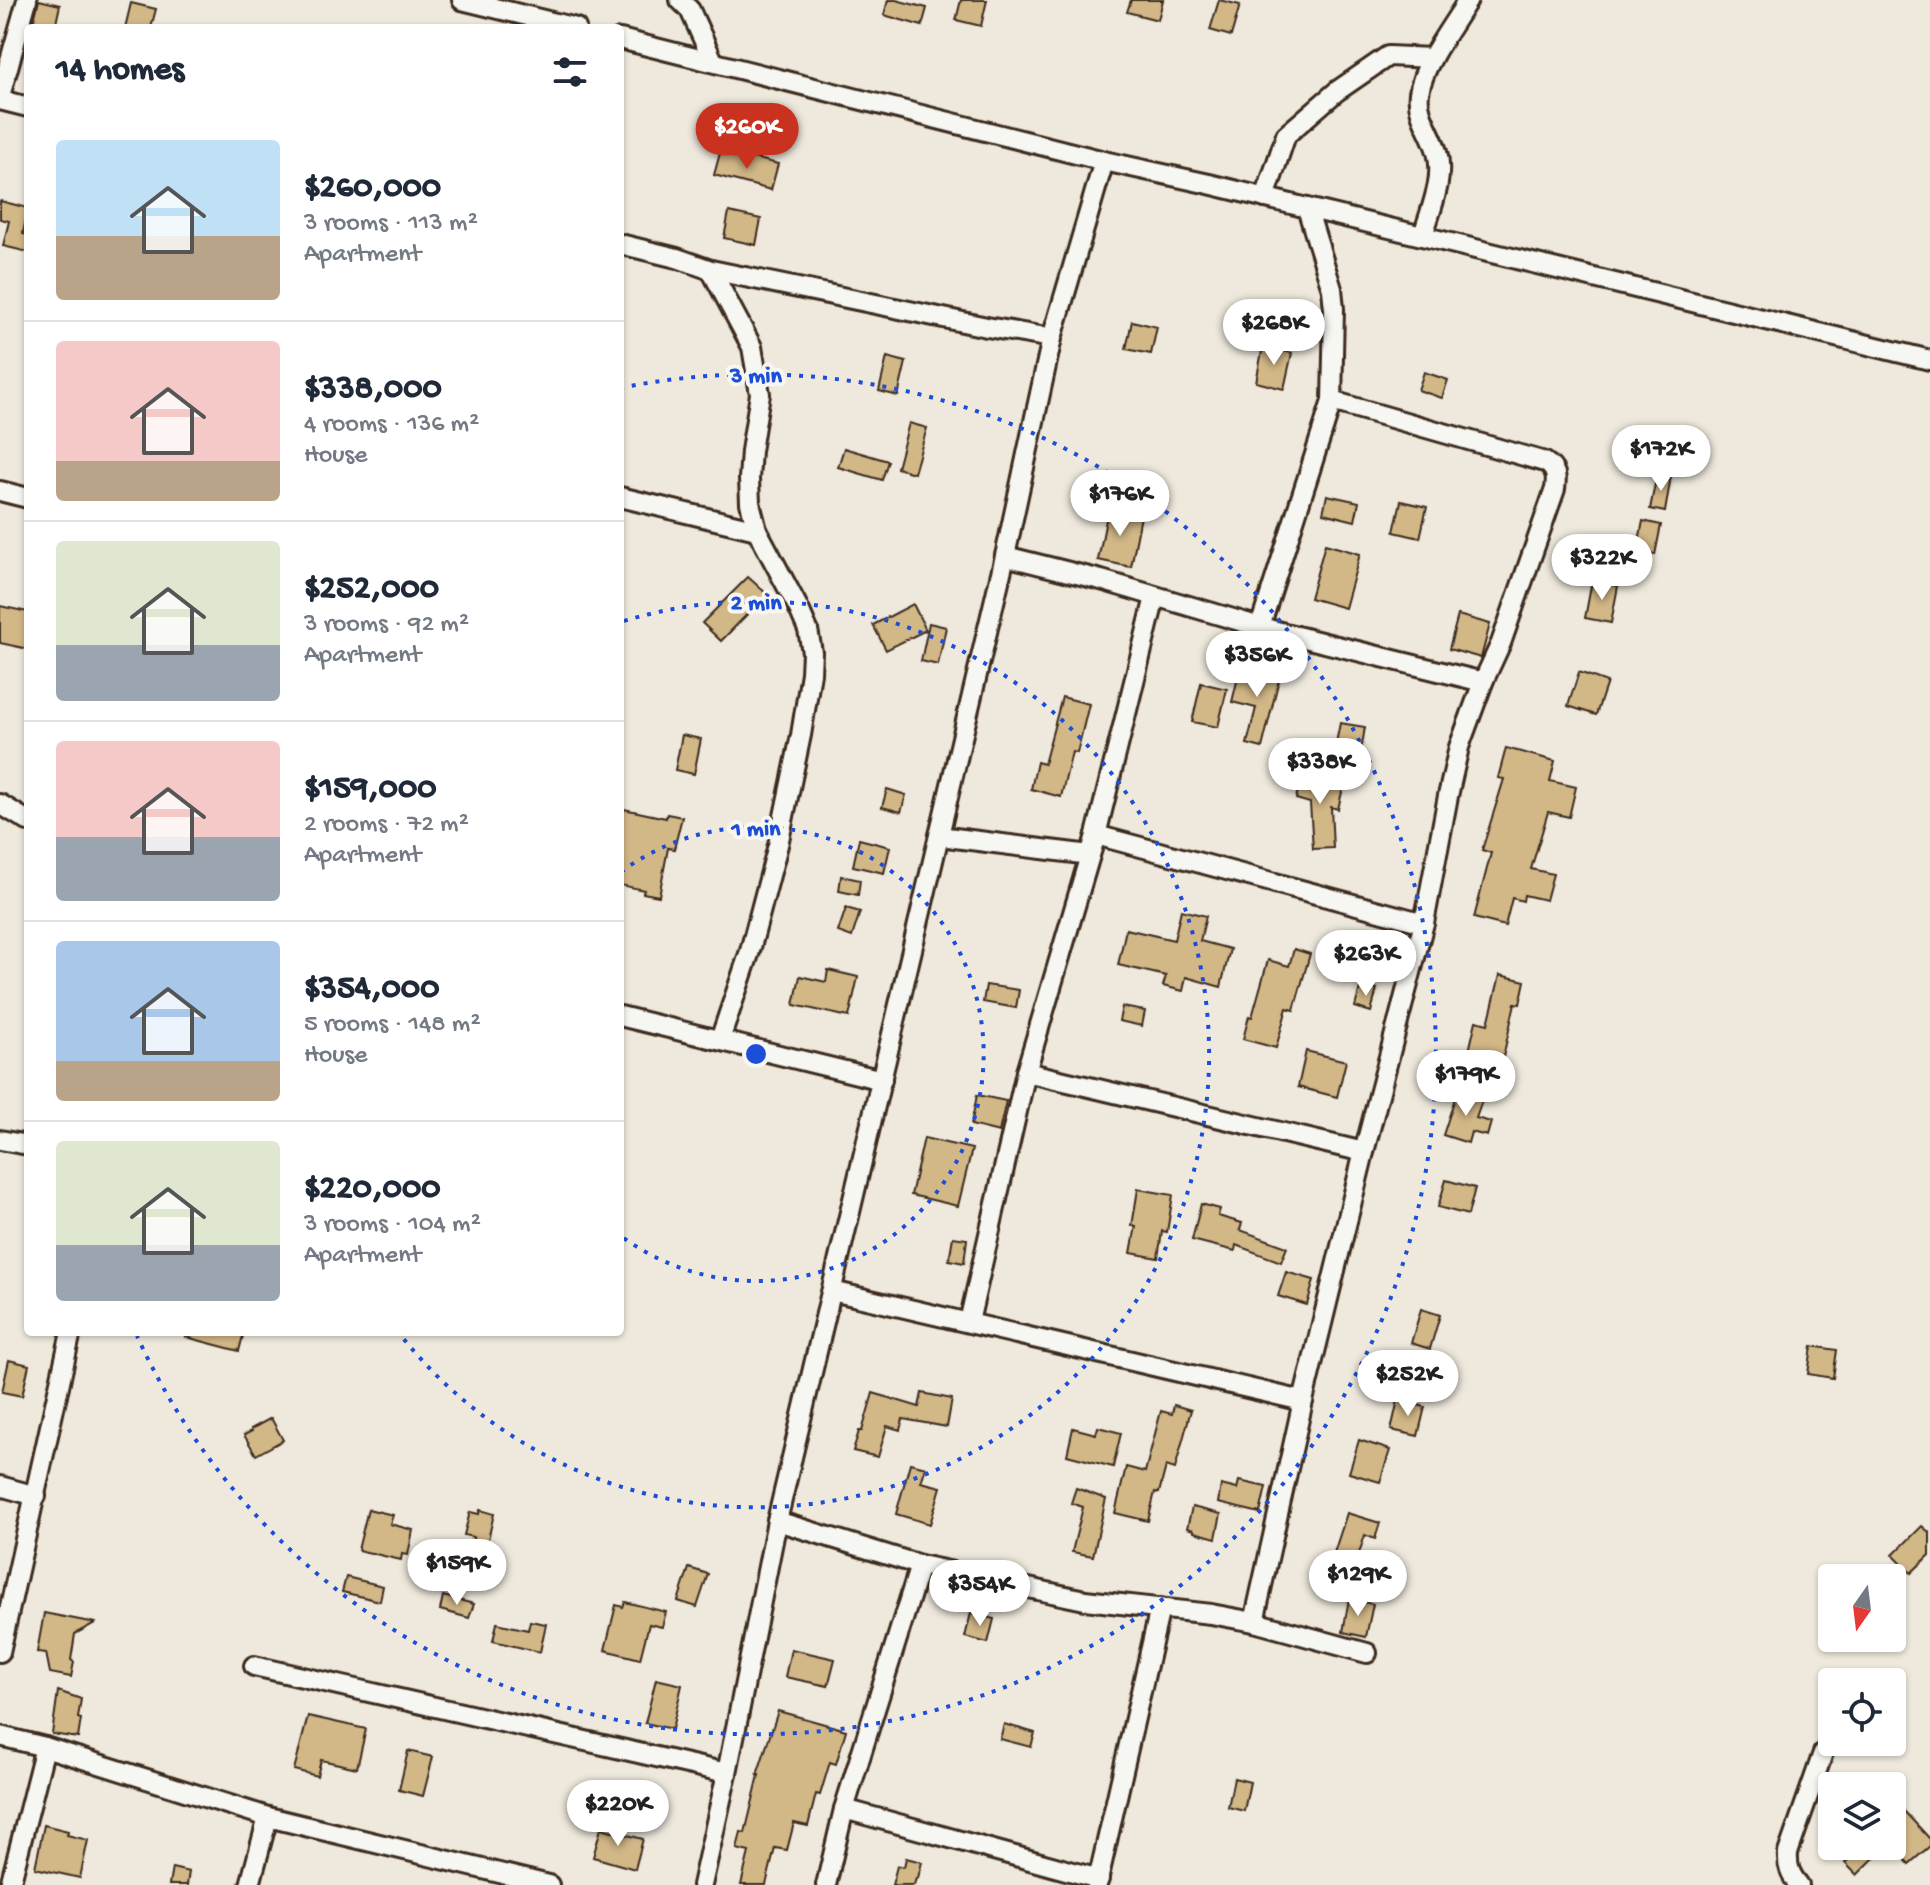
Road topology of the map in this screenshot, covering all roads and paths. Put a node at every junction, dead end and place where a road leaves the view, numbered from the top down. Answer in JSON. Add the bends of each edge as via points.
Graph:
{"nodes":[{"id":1,"x":27,"y":0,"type":"edge"},
{"id":2,"x":462,"y":0,"type":"edge"},
{"id":3,"x":680,"y":0,"type":"edge"},
{"id":4,"x":1468,"y":0,"type":"edge"},
{"id":5,"x":560,"y":24,"type":"edge"},
{"id":6,"x":624,"y":40,"type":"edge"},
{"id":7,"x":1432,"y":58,"type":"junction"},
{"id":8,"x":713,"y":61,"type":"junction"},
{"id":9,"x":0,"y":98,"type":"edge"},
{"id":10,"x":24,"y":106,"type":"edge"},
{"id":11,"x":1104,"y":161,"type":"junction"},
{"id":12,"x":1265,"y":198,"type":"junction"},
{"id":13,"x":1307,"y":208,"type":"junction"},
{"id":14,"x":1423,"y":236,"type":"junction"},
{"id":15,"x":624,"y":245,"type":"edge"},
{"id":16,"x":711,"y":270,"type":"junction"},
{"id":17,"x":1052,"y":338,"type":"junction"},
{"id":18,"x":1930,"y":360,"type":"edge"},
{"id":19,"x":1332,"y":401,"type":"junction"},
{"id":20,"x":0,"y":491,"type":"edge"},
{"id":21,"x":24,"y":497,"type":"edge"},
{"id":22,"x":624,"y":498,"type":"edge"},
{"id":23,"x":757,"y":530,"type":"junction"},
{"id":24,"x":1005,"y":556,"type":"junction"},
{"id":25,"x":1155,"y":597,"type":"junction"},
{"id":26,"x":1260,"y":627,"type":"junction"},
{"id":27,"x":1483,"y":682,"type":"junction"},
{"id":28,"x":0,"y":804,"type":"edge"},
{"id":29,"x":24,"y":819,"type":"edge"},
{"id":30,"x":1096,"y":835,"type":"junction"},
{"id":31,"x":939,"y":836,"type":"junction"},
{"id":32,"x":1090,"y":855,"type":"junction"},
{"id":33,"x":1424,"y":923,"type":"junction"},
{"id":34,"x":624,"y":1017,"type":"edge"},
{"id":35,"x":720,"y":1040,"type":"junction"},
{"id":36,"x":1026,"y":1072,"type":"junction"},
{"id":37,"x":882,"y":1080,"type":"junction"},
{"id":38,"x":0,"y":1140,"type":"edge"},
{"id":39,"x":24,"y":1144,"type":"edge"},
{"id":40,"x":1364,"y":1152,"type":"junction"},
{"id":41,"x":832,"y":1291,"type":"junction"},
{"id":42,"x":969,"y":1322,"type":"junction"},
{"id":43,"x":70,"y":1336,"type":"edge"},
{"id":44,"x":1303,"y":1401,"type":"junction"},
{"id":45,"x":0,"y":1486,"type":"edge"},
{"id":46,"x":36,"y":1496,"type":"junction"},
{"id":47,"x":777,"y":1521,"type":"junction"},
{"id":48,"x":920,"y":1565,"type":"junction"},
{"id":49,"x":1160,"y":1608,"type":"junction"},
{"id":50,"x":1254,"y":1622,"type":"junction"},
{"id":51,"x":0,"y":1652,"type":"edge"},
{"id":52,"x":1367,"y":1653,"type":"dead end"},
{"id":53,"x":254,"y":1666,"type":"dead end"},
{"id":54,"x":0,"y":1736,"type":"edge"},
{"id":55,"x":45,"y":1747,"type":"junction"},
{"id":56,"x":1822,"y":1756,"type":"edge"},
{"id":57,"x":727,"y":1773,"type":"junction"},
{"id":58,"x":844,"y":1809,"type":"junction"},
{"id":59,"x":268,"y":1817,"type":"junction"},
{"id":60,"x":508,"y":1881,"type":"edge"},
{"id":61,"x":1098,"y":1882,"type":"edge"},
{"id":62,"x":10,"y":1885,"type":"edge"},
{"id":63,"x":250,"y":1885,"type":"edge"},
{"id":64,"x":549,"y":1885,"type":"edge"},
{"id":65,"x":702,"y":1885,"type":"edge"},
{"id":66,"x":826,"y":1885,"type":"edge"},
{"id":67,"x":1799,"y":1885,"type":"edge"}],
"edges":[{"from":1,"to":9,"type":"street"},
{"from":2,"to":5,"type":"street"},
{"from":3,"to":8,"type":"street","via":[[690,10]]},
{"from":4,"to":7,"type":"street"},
{"from":6,"to":8,"type":"street"},
{"from":7,"to":12,"type":"street","via":[[1388,56],[1337,91],[1286,135]]},
{"from":7,"to":14,"type":"street","via":[[1419,104],[1437,150],[1439,182]]},
{"from":8,"to":11,"type":"street"},
{"from":9,"to":10,"type":"street"},
{"from":11,"to":12,"type":"street"},
{"from":11,"to":17,"type":"street"},
{"from":12,"to":13,"type":"street"},
{"from":13,"to":14,"type":"street"},
{"from":13,"to":19,"type":"street","via":[[1332,289]]},
{"from":14,"to":18,"type":"street"},
{"from":15,"to":16,"type":"street"},
{"from":16,"to":17,"type":"street"},
{"from":16,"to":23,"type":"street","via":[[752,347],[755,363],[760,394],[749,479]]},
{"from":17,"to":24,"type":"street"},
{"from":19,"to":26,"type":"street"},
{"from":19,"to":27,"type":"street","via":[[1545,462],[1555,471],[1555,489]]},
{"from":20,"to":21,"type":"street"},
{"from":22,"to":23,"type":"street"},
{"from":23,"to":35,"type":"street","via":[[808,630],[811,673],[778,845]]},
{"from":24,"to":25,"type":"street"},
{"from":24,"to":31,"type":"street"},
{"from":25,"to":26,"type":"street"},
{"from":25,"to":30,"type":"street"},
{"from":26,"to":27,"type":"street"},
{"from":27,"to":33,"type":"street","via":[[1454,767]]},
{"from":28,"to":29,"type":"street"},
{"from":30,"to":32,"type":"street"},
{"from":30,"to":33,"type":"street"},
{"from":31,"to":32,"type":"street"},
{"from":31,"to":37,"type":"street"},
{"from":32,"to":36,"type":"street"},
{"from":33,"to":40,"type":"street"},
{"from":34,"to":35,"type":"street"},
{"from":35,"to":37,"type":"street"},
{"from":36,"to":40,"type":"street"},
{"from":36,"to":42,"type":"street"},
{"from":37,"to":41,"type":"street"},
{"from":38,"to":39,"type":"street"},
{"from":40,"to":44,"type":"street"},
{"from":41,"to":42,"type":"street"},
{"from":41,"to":47,"type":"street"},
{"from":42,"to":44,"type":"street"},
{"from":43,"to":46,"type":"street"},
{"from":44,"to":50,"type":"street"},
{"from":45,"to":46,"type":"street"},
{"from":46,"to":51,"type":"street"},
{"from":47,"to":48,"type":"street"},
{"from":47,"to":57,"type":"street"},
{"from":48,"to":49,"type":"street","via":[[1085,1600]]},
{"from":48,"to":58,"type":"street"},
{"from":49,"to":50,"type":"street"},
{"from":49,"to":61,"type":"street"},
{"from":50,"to":52,"type":"street"},
{"from":53,"to":57,"type":"street"},
{"from":54,"to":55,"type":"street"},
{"from":55,"to":59,"type":"street"},
{"from":55,"to":62,"type":"street"},
{"from":56,"to":67,"type":"street","via":[[1788,1853],[1787,1864]]},
{"from":57,"to":65,"type":"street"},
{"from":58,"to":61,"type":"street"},
{"from":58,"to":66,"type":"street"},
{"from":59,"to":60,"type":"street"},
{"from":59,"to":63,"type":"street"},
{"from":60,"to":64,"type":"street"}]}
